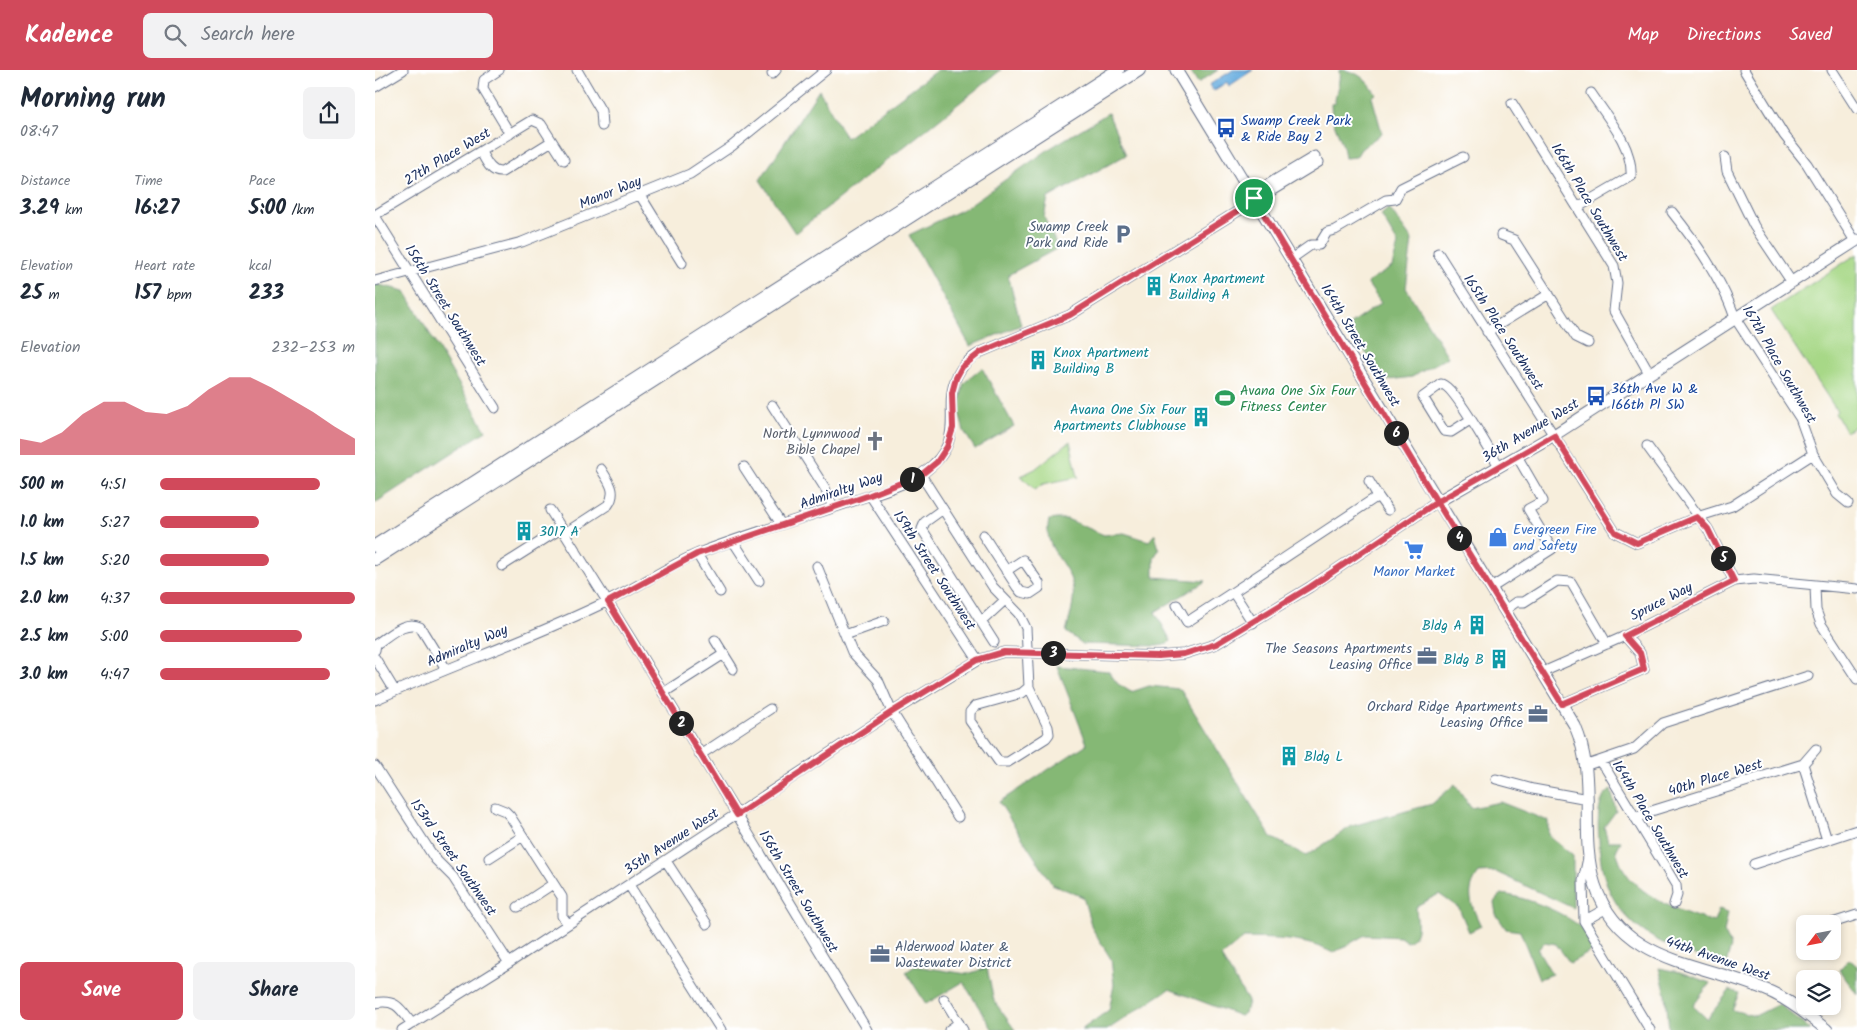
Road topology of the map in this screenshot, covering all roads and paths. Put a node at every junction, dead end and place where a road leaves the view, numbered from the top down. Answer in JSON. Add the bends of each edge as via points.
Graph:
{"nodes":[{"id":1,"x":403,"y":70,"type":"edge"},
{"id":2,"x":499,"y":70,"type":"edge"},
{"id":3,"x":577,"y":70,"type":"edge"},
{"id":4,"x":826,"y":70,"type":"edge"},
{"id":5,"x":1118,"y":70,"type":"edge"},
{"id":6,"x":1139,"y":70,"type":"edge"},
{"id":7,"x":1744,"y":70,"type":"edge"},
{"id":8,"x":1831,"y":70,"type":"edge"},
{"id":9,"x":816,"y":73,"type":"edge"},
{"id":10,"x":1178,"y":74,"type":"edge"},
{"id":11,"x":375,"y":88,"type":"edge"},
{"id":12,"x":1591,"y":93,"type":"dead end"},
{"id":13,"x":1512,"y":103,"type":"dead end"},
{"id":14,"x":1857,"y":109,"type":"edge"},
{"id":15,"x":602,"y":126,"type":"dead end"},
{"id":16,"x":509,"y":134,"type":"junction"},
{"id":17,"x":552,"y":141,"type":"junction"},
{"id":18,"x":481,"y":152,"type":"junction"},
{"id":19,"x":1463,"y":157,"type":"dead end"},
{"id":20,"x":1725,"y":157,"type":"dead end"},
{"id":21,"x":1317,"y":159,"type":"dead end"},
{"id":22,"x":564,"y":160,"type":"dead end"},
{"id":23,"x":640,"y":195,"type":"junction"},
{"id":24,"x":1254,"y":198,"type":"junction"},
{"id":25,"x":1578,"y":207,"type":"junction"},
{"id":26,"x":1673,"y":212,"type":"dead end"},
{"id":27,"x":375,"y":215,"type":"edge"},
{"id":28,"x":1501,"y":235,"type":"dead end"},
{"id":29,"x":1856,"y":240,"type":"edge"},
{"id":30,"x":1438,"y":253,"type":"dead end"},
{"id":31,"x":1291,"y":259,"type":"junction"},
{"id":32,"x":682,"y":262,"type":"dead end"},
{"id":33,"x":409,"y":272,"type":"junction"},
{"id":34,"x":375,"y":281,"type":"edge"},
{"id":35,"x":1791,"y":281,"type":"junction"},
{"id":36,"x":1549,"y":294,"type":"junction"},
{"id":37,"x":1735,"y":318,"type":"junction"},
{"id":38,"x":1487,"y":332,"type":"junction"},
{"id":39,"x":1588,"y":343,"type":"dead end"},
{"id":40,"x":1649,"y":373,"type":"junction"},
{"id":41,"x":772,"y":405,"type":"dead end"},
{"id":42,"x":495,"y":408,"type":"dead end"},
{"id":43,"x":1470,"y":420,"type":"junction"},
{"id":44,"x":1554,"y":435,"type":"junction"},
{"id":45,"x":1647,"y":446,"type":"dead end"},
{"id":46,"x":1813,"y":454,"type":"junction"},
{"id":47,"x":1517,"y":456,"type":"junction"},
{"id":48,"x":1499,"y":466,"type":"junction"},
{"id":49,"x":744,"y":467,"type":"dead end"},
{"id":50,"x":601,"y":469,"type":"dead end"},
{"id":51,"x":921,"y":475,"type":"junction"},
{"id":52,"x":1369,"y":481,"type":"dead end"},
{"id":53,"x":870,"y":495,"type":"junction"},
{"id":54,"x":1378,"y":496,"type":"junction"},
{"id":55,"x":1437,"y":502,"type":"junction"},
{"id":56,"x":1848,"y":503,"type":"dead end"},
{"id":57,"x":833,"y":508,"type":"junction"},
{"id":58,"x":943,"y":509,"type":"junction"},
{"id":59,"x":550,"y":510,"type":"dead end"},
{"id":60,"x":1388,"y":510,"type":"dead end"},
{"id":61,"x":1697,"y":517,"type":"junction"},
{"id":62,"x":781,"y":524,"type":"junction"},
{"id":63,"x":563,"y":530,"type":"junction"},
{"id":64,"x":983,"y":535,"type":"dead end"},
{"id":65,"x":733,"y":541,"type":"junction"},
{"id":66,"x":375,"y":546,"type":"edge"},
{"id":67,"x":697,"y":554,"type":"junction"},
{"id":68,"x":375,"y":559,"type":"edge"},
{"id":69,"x":502,"y":566,"type":"dead end"},
{"id":70,"x":817,"y":566,"type":"dead end"},
{"id":71,"x":1006,"y":571,"type":"dead end"},
{"id":72,"x":1734,"y":581,"type":"junction"},
{"id":73,"x":759,"y":582,"type":"dead end"},
{"id":74,"x":1815,"y":586,"type":"junction"},
{"id":75,"x":1491,"y":588,"type":"junction"},
{"id":76,"x":1857,"y":589,"type":"edge"},
{"id":77,"x":720,"y":592,"type":"dead end"},
{"id":78,"x":1233,"y":592,"type":"junction"},
{"id":79,"x":1005,"y":600,"type":"junction"},
{"id":80,"x":608,"y":602,"type":"junction"},
{"id":81,"x":1177,"y":605,"type":"dead end"},
{"id":82,"x":1505,"y":610,"type":"junction"},
{"id":83,"x":884,"y":621,"type":"dead end"},
{"id":84,"x":981,"y":622,"type":"junction"},
{"id":85,"x":1253,"y":623,"type":"junction"},
{"id":86,"x":845,"y":636,"type":"junction"},
{"id":87,"x":1625,"y":636,"type":"junction"},
{"id":88,"x":715,"y":640,"type":"dead end"},
{"id":89,"x":994,"y":642,"type":"dead end"},
{"id":90,"x":1216,"y":644,"type":"joint"},
{"id":91,"x":1607,"y":644,"type":"junction"},
{"id":92,"x":375,"y":650,"type":"edge"},
{"id":93,"x":1026,"y":652,"type":"junction"},
{"id":94,"x":724,"y":654,"type":"junction"},
{"id":95,"x":375,"y":658,"type":"edge"},
{"id":96,"x":977,"y":660,"type":"junction"},
{"id":97,"x":447,"y":669,"type":"junction"},
{"id":98,"x":733,"y":669,"type":"dead end"},
{"id":99,"x":1543,"y":672,"type":"junction"},
{"id":100,"x":1808,"y":676,"type":"dead end"},
{"id":101,"x":1857,"y":679,"type":"edge"},
{"id":102,"x":1029,"y":687,"type":"junction"},
{"id":103,"x":395,"y":691,"type":"junction"},
{"id":104,"x":663,"y":693,"type":"junction"},
{"id":105,"x":375,"y":700,"type":"edge"},
{"id":106,"x":1562,"y":704,"type":"junction"},
{"id":107,"x":770,"y":709,"type":"dead end"},
{"id":108,"x":892,"y":712,"type":"junction"},
{"id":109,"x":1816,"y":749,"type":"dead end"},
{"id":110,"x":700,"y":755,"type":"junction"},
{"id":111,"x":1599,"y":761,"type":"junction"},
{"id":112,"x":1803,"y":764,"type":"junction"},
{"id":113,"x":1587,"y":765,"type":"junction"},
{"id":114,"x":375,"y":766,"type":"edge"},
{"id":115,"x":1496,"y":779,"type":"dead end"},
{"id":116,"x":1588,"y":799,"type":"junction"},
{"id":117,"x":495,"y":807,"type":"dead end"},
{"id":118,"x":737,"y":815,"type":"junction"},
{"id":119,"x":958,"y":817,"type":"dead end"},
{"id":120,"x":1636,"y":819,"type":"junction"},
{"id":121,"x":1857,"y":830,"type":"edge"},
{"id":122,"x":523,"y":836,"type":"junction"},
{"id":123,"x":1827,"y":840,"type":"junction"},
{"id":124,"x":489,"y":858,"type":"dead end"},
{"id":125,"x":1588,"y":858,"type":"junction"},
{"id":126,"x":666,"y":860,"type":"junction"},
{"id":127,"x":1753,"y":864,"type":"dead end"},
{"id":128,"x":553,"y":884,"type":"junction"},
{"id":129,"x":629,"y":884,"type":"junction"},
{"id":130,"x":1674,"y":904,"type":"dead end"},
{"id":131,"x":518,"y":907,"type":"dead end"},
{"id":132,"x":1605,"y":909,"type":"junction"},
{"id":133,"x":1857,"y":915,"type":"edge"},
{"id":134,"x":1841,"y":920,"type":"edge"},
{"id":135,"x":1584,"y":921,"type":"junction"},
{"id":136,"x":568,"y":924,"type":"junction"},
{"id":137,"x":707,"y":924,"type":"dead end"},
{"id":138,"x":509,"y":963,"type":"junction"},
{"id":139,"x":944,"y":999,"type":"dead end"},
{"id":140,"x":375,"y":1003,"type":"edge"},
{"id":141,"x":412,"y":1024,"type":"junction"},
{"id":142,"x":961,"y":1027,"type":"edge"},
{"id":143,"x":402,"y":1030,"type":"edge"},
{"id":144,"x":721,"y":1030,"type":"edge"},
{"id":145,"x":867,"y":1030,"type":"edge"},
{"id":146,"x":949,"y":1030,"type":"edge"},
{"id":147,"x":1651,"y":1030,"type":"edge"},
{"id":148,"x":1827,"y":1030,"type":"edge"}],
"edges":[{"from":1,"to":11,"type":"street"},
{"from":2,"to":16,"type":"street","via":[[484,80],[483,89]]},
{"from":3,"to":15,"type":"street","via":[[601,111]]},
{"from":4,"to":9,"type":"street","name":"Manor Way"},
{"from":5,"to":66,"type":"highway"},
{"from":6,"to":68,"type":"highway"},
{"from":7,"to":29,"type":"street","via":[[1783,135],[1807,164]]},
{"from":8,"to":14,"type":"street"},
{"from":9,"to":23,"type":"street","name":"Manor Way","via":[[711,161],[690,174]]},
{"from":10,"to":24,"type":"main road","name":"164th Street Southwest"},
{"from":12,"to":25,"type":"street","via":[[1616,130],[1632,164],[1631,176]]},
{"from":13,"to":25,"type":"street","name":"166th Place Southwest"},
{"from":16,"to":17,"type":"street","name":"27th Place West","via":[[532,120],[541,124]]},
{"from":16,"to":18,"type":"street","name":"27th Place West"},
{"from":17,"to":18,"type":"street","via":[[502,172],[492,169]]},
{"from":17,"to":22,"type":"street"},
{"from":18,"to":27,"type":"street","name":"27th Place West"},
{"from":19,"to":31,"type":"street","via":[[1401,188],[1395,199],[1386,200],[1327,232],[1319,245],[1311,245]]},
{"from":20,"to":35,"type":"street","via":[[1727,171],[1755,226]]},
{"from":21,"to":24,"type":"street","name":"Admiralty Way","via":[[1268,193]]},
{"from":23,"to":32,"type":"street"},
{"from":23,"to":33,"type":"street","name":"Manor Way","via":[[522,242]]},
{"from":24,"to":31,"type":"main road","name":"164th Street Southwest"},
{"from":24,"to":51,"type":"street","name":"Admiralty Way","via":[[1237,212],[1070,315],[972,358],[956,378],[952,393],[953,428],[947,447],[937,462]]},
{"from":25,"to":40,"type":"street","name":"166th Place Southwest","via":[[1614,266],[1617,283],[1614,311]]},
{"from":26,"to":37,"type":"street","name":"167th Place Southwest","via":[[1729,301]]},
{"from":27,"to":33,"type":"street","name":"156th Street Southwest"},
{"from":28,"to":36,"type":"street","via":[[1514,240]]},
{"from":29,"to":35,"type":"main road","name":"36th Avenue West"},
{"from":30,"to":38,"type":"street","name":"165th Place Southwest"},
{"from":31,"to":55,"type":"main road","name":"164th Street Southwest"},
{"from":33,"to":34,"type":"street","name":"Manor Way"},
{"from":33,"to":42,"type":"street","name":"156th Street Southwest"},
{"from":35,"to":37,"type":"main road","name":"36th Avenue West"},
{"from":36,"to":38,"type":"street"},
{"from":36,"to":39,"type":"street","via":[[1576,337]]},
{"from":37,"to":40,"type":"main road","name":"36th Avenue West"},
{"from":37,"to":46,"type":"street","name":"167th Place Southwest","via":[[1799,418]]},
{"from":38,"to":44,"type":"street","name":"165th Place Southwest"},
{"from":40,"to":44,"type":"main road","name":"36th Avenue West"},
{"from":41,"to":57,"type":"street","via":[[825,488]]},
{"from":43,"to":43,"type":"street","via":[[1445,384],[1423,397],[1444,430],[1451,432]]},
{"from":43,"to":48,"type":"street"},
{"from":44,"to":47,"type":"main road","name":"36th Avenue West"},
{"from":44,"to":61,"type":"street","name":"165th Place Southwest","via":[[1615,532],[1637,543]]},
{"from":45,"to":61,"type":"street"},
{"from":46,"to":56,"type":"street","name":"167th Place Southwest","via":[[1837,494]]},
{"from":46,"to":61,"type":"street","via":[[1732,506]]},
{"from":47,"to":48,"type":"main road","name":"36th Avenue West"},
{"from":47,"to":75,"type":"street","via":[[1543,501],[1528,509],[1551,549]]},
{"from":48,"to":55,"type":"main road","name":"36th Avenue West"},
{"from":49,"to":62,"type":"street"},
{"from":50,"to":63,"type":"street","via":[[613,490],[613,498],[608,505]]},
{"from":51,"to":53,"type":"street","name":"Admiralty Way"},
{"from":51,"to":58,"type":"street"},
{"from":52,"to":54,"type":"street"},
{"from":53,"to":57,"type":"street","name":"Admiralty Way"},
{"from":53,"to":96,"type":"street","name":"159th Street Southwest"},
{"from":54,"to":60,"type":"street"},
{"from":54,"to":78,"type":"street"},
{"from":55,"to":75,"type":"main road","name":"164th Street Southwest"},
{"from":55,"to":85,"type":"street","name":"36th Avenue West"},
{"from":57,"to":62,"type":"street","name":"Admiralty Way"},
{"from":58,"to":79,"type":"street","via":[[993,587]]},
{"from":58,"to":84,"type":"street","via":[[925,522],[922,529]]},
{"from":59,"to":63,"type":"street","name":"156th Street Southwest"},
{"from":61,"to":72,"type":"street","via":[[1708,529]]},
{"from":62,"to":65,"type":"street","name":"Admiralty Way"},
{"from":63,"to":69,"type":"street"},
{"from":63,"to":80,"type":"street","name":"156th Street Southwest"},
{"from":64,"to":71,"type":"street"},
{"from":65,"to":67,"type":"street","name":"Admiralty Way"},
{"from":65,"to":73,"type":"street"},
{"from":67,"to":77,"type":"street"},
{"from":67,"to":80,"type":"street","name":"Admiralty Way"},
{"from":70,"to":86,"type":"street"},
{"from":72,"to":74,"type":"street","name":"Spruce Way","via":[[1754,579]]},
{"from":72,"to":87,"type":"street","name":"Spruce Way"},
{"from":74,"to":76,"type":"street","name":"Spruce Way"},
{"from":74,"to":101,"type":"street","via":[[1816,610],[1821,624]]},
{"from":75,"to":82,"type":"main road","name":"164th Street Southwest"},
{"from":78,"to":81,"type":"street","via":[[1187,622]]},
{"from":78,"to":85,"type":"street"},
{"from":79,"to":84,"type":"street"},
{"from":79,"to":93,"type":"street","via":[[1019,614],[1026,628]]},
{"from":80,"to":97,"type":"street","name":"Admiralty Way"},
{"from":80,"to":104,"type":"street","name":"156th Street Southwest"},
{"from":82,"to":91,"type":"street","via":[[1557,582],[1571,582]]},
{"from":82,"to":99,"type":"main road","name":"164th Street Southwest"},
{"from":83,"to":86,"type":"street"},
{"from":84,"to":89,"type":"street"},
{"from":85,"to":90,"type":"street","name":"36th Avenue West"},
{"from":86,"to":108,"type":"street","via":[[852,652],[878,680]]},
{"from":87,"to":91,"type":"street","name":"Spruce Way"},
{"from":87,"to":106,"type":"street","via":[[1640,653],[1644,669]]},
{"from":88,"to":94,"type":"street"},
{"from":90,"to":93,"type":"street","name":"35th Avenue West","via":[[1184,654],[1158,656]]},
{"from":91,"to":99,"type":"street","name":"Spruce Way"},
{"from":92,"to":97,"type":"street","via":[[376,644],[404,626],[415,624]]},
{"from":93,"to":96,"type":"street","name":"35th Avenue West","via":[[1004,652]]},
{"from":93,"to":102,"type":"street"},
{"from":94,"to":98,"type":"street"},
{"from":94,"to":104,"type":"street"},
{"from":95,"to":103,"type":"street"},
{"from":96,"to":108,"type":"street","name":"35th Avenue West"},
{"from":97,"to":103,"type":"street","name":"Admiralty Way"},
{"from":99,"to":106,"type":"main road","name":"164th Street Southwest"},
{"from":100,"to":111,"type":"street","via":[[1663,723],[1634,749]]},
{"from":102,"to":102,"type":"street","via":[[1022,693],[975,706],[970,712],[970,721],[999,762],[1007,762],[1049,734]]},
{"from":103,"to":105,"type":"street","name":"Admiralty Way"},
{"from":104,"to":110,"type":"street","name":"156th Street Southwest"},
{"from":106,"to":113,"type":"main road","name":"164th Street Southwest","via":[[1582,741]]},
{"from":107,"to":110,"type":"street"},
{"from":108,"to":118,"type":"street","name":"35th Avenue West"},
{"from":108,"to":119,"type":"street"},
{"from":109,"to":112,"type":"street"},
{"from":110,"to":118,"type":"street","name":"156th Street Southwest"},
{"from":111,"to":113,"type":"street","name":"164th Place Southwest"},
{"from":111,"to":120,"type":"street","name":"164th Place Southwest"},
{"from":112,"to":120,"type":"street","name":"40th Place West","via":[[1645,813]]},
{"from":112,"to":123,"type":"street"},
{"from":113,"to":116,"type":"main road","name":"164th Street Southwest"},
{"from":114,"to":138,"type":"street","name":"153rd Street Southwest","via":[[435,859],[453,877]]},
{"from":115,"to":116,"type":"street"},
{"from":116,"to":125,"type":"main road","name":"164th Street Southwest"},
{"from":117,"to":122,"type":"street","via":[[505,810]]},
{"from":118,"to":126,"type":"street","name":"35th Avenue West"},
{"from":118,"to":145,"type":"street","name":"156th Street Southwest"},
{"from":120,"to":130,"type":"street","name":"164th Place Southwest","via":[[1676,885]]},
{"from":121,"to":123,"type":"street"},
{"from":122,"to":124,"type":"street"},
{"from":122,"to":128,"type":"street"},
{"from":123,"to":127,"type":"street"},
{"from":125,"to":132,"type":"main road","name":"44th Avenue West","via":[[1594,884]]},
{"from":125,"to":135,"type":"street","via":[[1583,881]]},
{"from":126,"to":129,"type":"street","name":"35th Avenue West"},
{"from":126,"to":137,"type":"street"},
{"from":128,"to":131,"type":"street"},
{"from":128,"to":136,"type":"street","via":[[562,897],[562,916]]},
{"from":129,"to":136,"type":"street","name":"35th Avenue West"},
{"from":129,"to":144,"type":"street"},
{"from":132,"to":135,"type":"street"},
{"from":132,"to":148,"type":"main road","name":"44th Avenue West","via":[[1626,934],[1642,946],[1673,961],[1772,992]]},
{"from":133,"to":134,"type":"street"},
{"from":135,"to":147,"type":"street"},
{"from":136,"to":138,"type":"street","name":"35th Avenue West"},
{"from":138,"to":141,"type":"street","name":"35th Avenue West"},
{"from":139,"to":142,"type":"street"},
{"from":140,"to":141,"type":"street","via":[[388,1001],[400,1007]]},
{"from":141,"to":143,"type":"street","name":"35th Avenue West"},
{"from":142,"to":146,"type":"street"}]}
